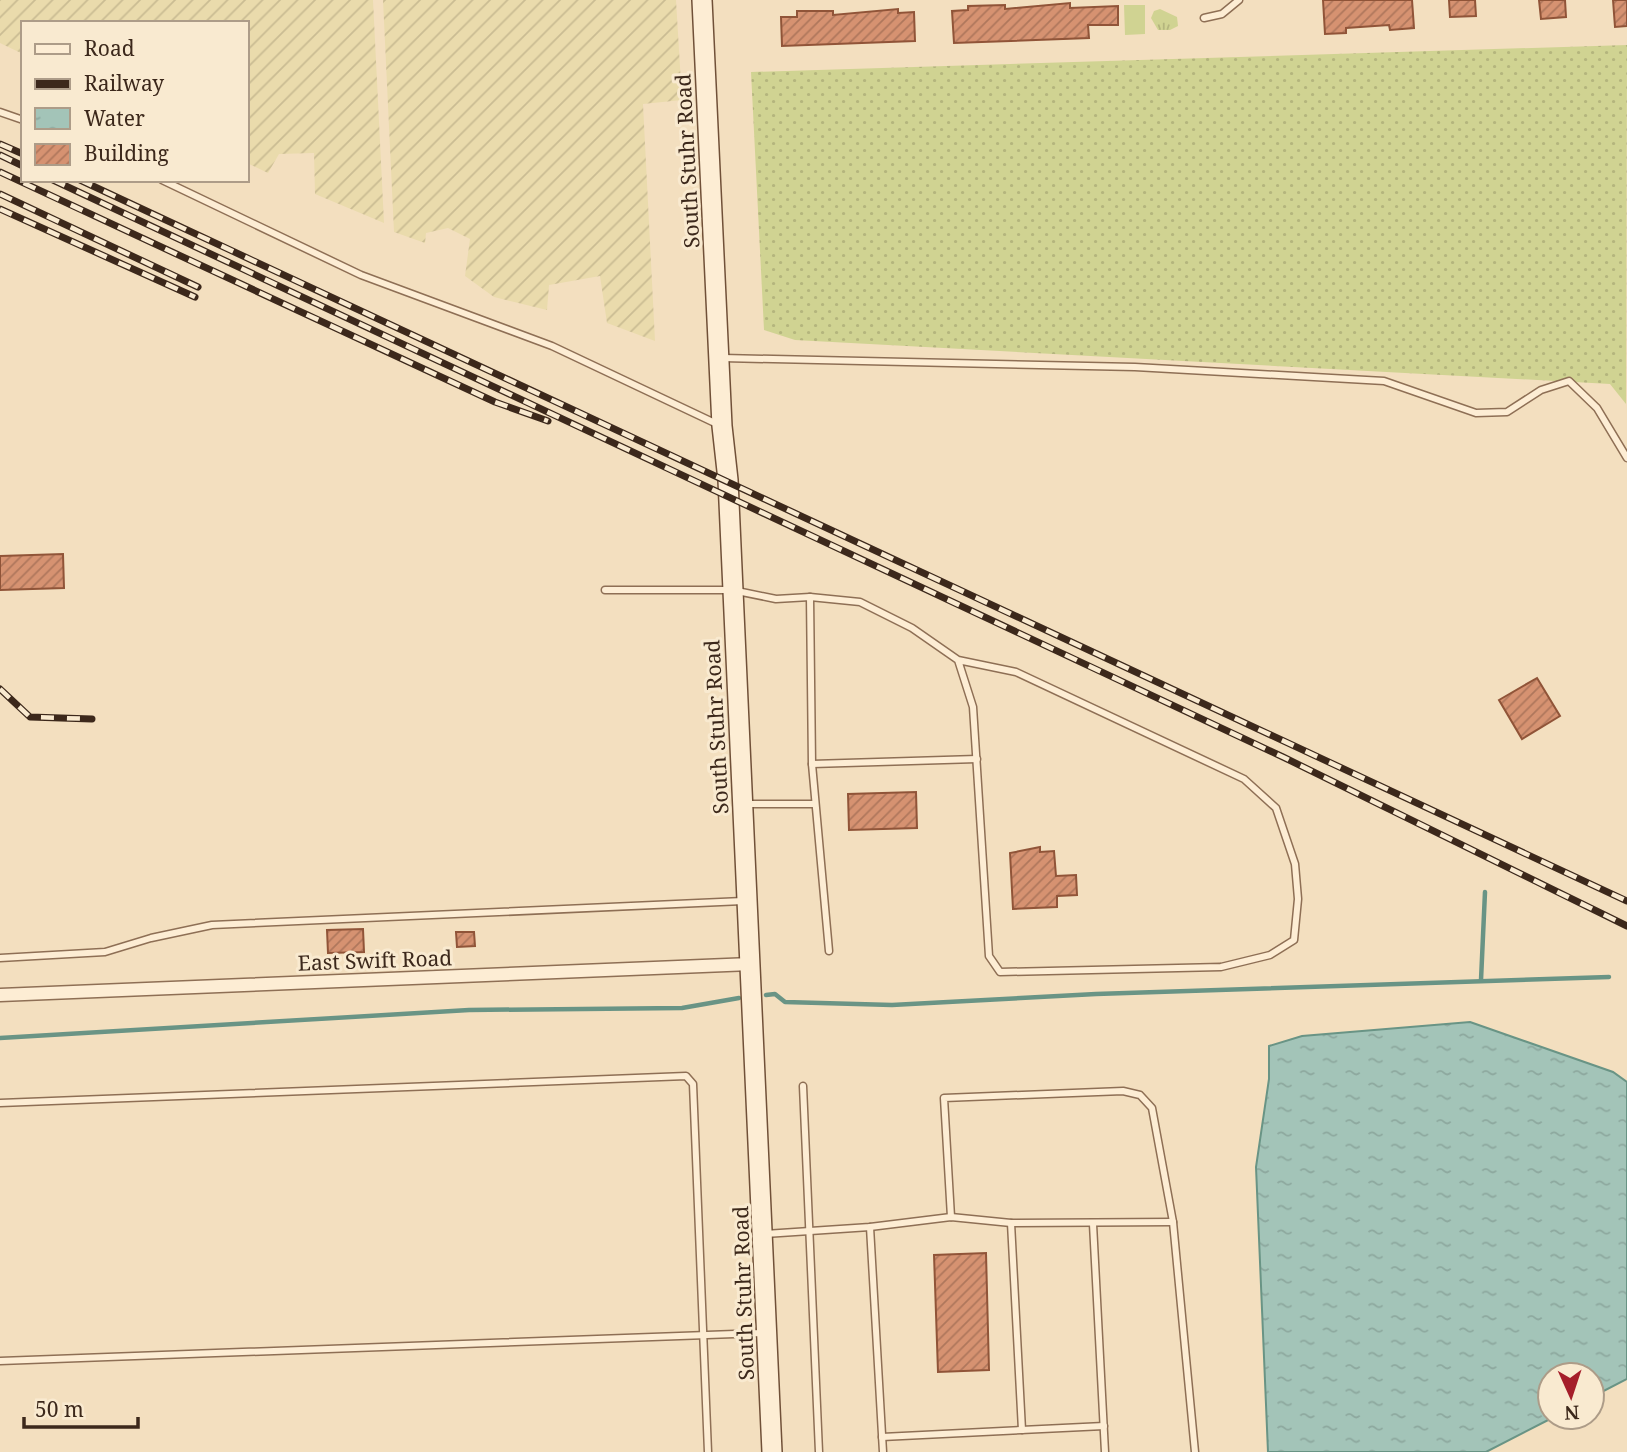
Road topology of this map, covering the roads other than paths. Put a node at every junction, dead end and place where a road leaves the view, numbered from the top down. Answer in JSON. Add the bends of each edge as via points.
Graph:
{"nodes":[{"id":1,"x":702,"y":0,"type":"edge"},
{"id":2,"x":1239,"y":0,"type":"edge"},
{"id":3,"x":1204,"y":18,"type":"dead end"},
{"id":4,"x":0,"y":112,"type":"edge"},
{"id":5,"x":21,"y":119,"type":"edge"},
{"id":6,"x":166,"y":182,"type":"edge"},
{"id":7,"x":719,"y":358,"type":"junction"},
{"id":8,"x":722,"y":426,"type":"junction"},
{"id":9,"x":1627,"y":458,"type":"edge"},
{"id":10,"x":605,"y":590,"type":"dead end"},
{"id":11,"x":732,"y":590,"type":"junction"},
{"id":12,"x":810,"y":597,"type":"junction"},
{"id":13,"x":958,"y":660,"type":"junction"},
{"id":14,"x":977,"y":759,"type":"junction"},
{"id":15,"x":812,"y":764,"type":"junction"},
{"id":16,"x":743,"y":804,"type":"junction"},
{"id":17,"x":815,"y":804,"type":"junction"},
{"id":18,"x":748,"y":901,"type":"junction"},
{"id":19,"x":829,"y":950,"type":"dead end"},
{"id":20,"x":0,"y":958,"type":"edge"},
{"id":21,"x":751,"y":964,"type":"junction"},
{"id":22,"x":0,"y":995,"type":"edge"},
{"id":23,"x":803,"y":1086,"type":"dead end"},
{"id":24,"x":0,"y":1103,"type":"edge"},
{"id":25,"x":951,"y":1217,"type":"junction"},
{"id":26,"x":1172,"y":1222,"type":"junction"},
{"id":27,"x":1011,"y":1223,"type":"junction"},
{"id":28,"x":1093,"y":1224,"type":"junction"},
{"id":29,"x":870,"y":1227,"type":"junction"},
{"id":30,"x":810,"y":1229,"type":"junction"},
{"id":31,"x":763,"y":1234,"type":"junction"},
{"id":32,"x":768,"y":1333,"type":"junction"},
{"id":33,"x":701,"y":1336,"type":"junction"},
{"id":34,"x":0,"y":1361,"type":"edge"},
{"id":35,"x":1104,"y":1426,"type":"junction"},
{"id":36,"x":1022,"y":1430,"type":"junction"},
{"id":37,"x":882,"y":1437,"type":"junction"},
{"id":38,"x":708,"y":1452,"type":"edge"},
{"id":39,"x":772,"y":1452,"type":"edge"},
{"id":40,"x":819,"y":1452,"type":"edge"},
{"id":41,"x":883,"y":1452,"type":"edge"},
{"id":42,"x":1105,"y":1452,"type":"edge"},
{"id":43,"x":1195,"y":1452,"type":"edge"}],
"edges":[{"from":1,"to":7,"type":"main road","name":"South Stuhr Road"},
{"from":2,"to":3,"type":"lane","via":[[1222,14]]},
{"from":4,"to":5,"type":"lane"},
{"from":6,"to":8,"type":"lane","via":[[361,275],[552,346]]},
{"from":7,"to":8,"type":"main road","name":"South Stuhr Road"},
{"from":7,"to":9,"type":"lane","via":[[1135,367],[1384,381],[1476,413],[1507,412],[1541,390],[1569,381],[1597,408]]},
{"from":8,"to":11,"type":"main road","name":"South Stuhr Road","via":[[729,480]]},
{"from":10,"to":11,"type":"lane"},
{"from":11,"to":12,"type":"lane","via":[[776,599]]},
{"from":11,"to":16,"type":"main road","name":"South Stuhr Road"},
{"from":12,"to":13,"type":"lane","via":[[860,602],[912,628]]},
{"from":12,"to":15,"type":"lane"},
{"from":13,"to":14,"type":"lane","via":[[973,707]]},
{"from":13,"to":14,"type":"lane","via":[[1016,672],[1244,779],[1276,808],[1295,864],[1294,940],[1270,956],[1221,967],[1000,972],[989,956]]},
{"from":14,"to":15,"type":"lane"},
{"from":15,"to":17,"type":"lane"},
{"from":16,"to":17,"type":"lane"},
{"from":16,"to":18,"type":"main road","name":"South Stuhr Road"},
{"from":17,"to":19,"type":"lane"},
{"from":18,"to":20,"type":"lane","via":[[212,925],[105,953]]},
{"from":18,"to":21,"type":"main road","name":"South Stuhr Road"},
{"from":21,"to":22,"type":"street","name":"East Swift Road"},
{"from":21,"to":31,"type":"main road","name":"South Stuhr Road"},
{"from":23,"to":30,"type":"lane"},
{"from":24,"to":33,"type":"lane","via":[[686,1076],[693,1084]]},
{"from":25,"to":26,"type":"lane","via":[[944,1098],[1123,1091],[1140,1095],[1152,1108]]},
{"from":25,"to":27,"type":"lane"},
{"from":25,"to":29,"type":"lane"},
{"from":26,"to":28,"type":"lane"},
{"from":26,"to":43,"type":"lane"},
{"from":27,"to":28,"type":"lane"},
{"from":27,"to":36,"type":"lane"},
{"from":28,"to":35,"type":"lane"},
{"from":29,"to":30,"type":"lane"},
{"from":29,"to":37,"type":"lane"},
{"from":30,"to":31,"type":"lane"},
{"from":30,"to":40,"type":"lane"},
{"from":31,"to":32,"type":"main road","name":"South Stuhr Road"},
{"from":32,"to":33,"type":"lane"},
{"from":32,"to":39,"type":"main road","name":"South Stuhr Road"},
{"from":33,"to":34,"type":"lane"},
{"from":33,"to":38,"type":"lane"},
{"from":35,"to":36,"type":"lane"},
{"from":35,"to":42,"type":"lane"},
{"from":36,"to":37,"type":"lane"},
{"from":37,"to":41,"type":"lane"}]}
